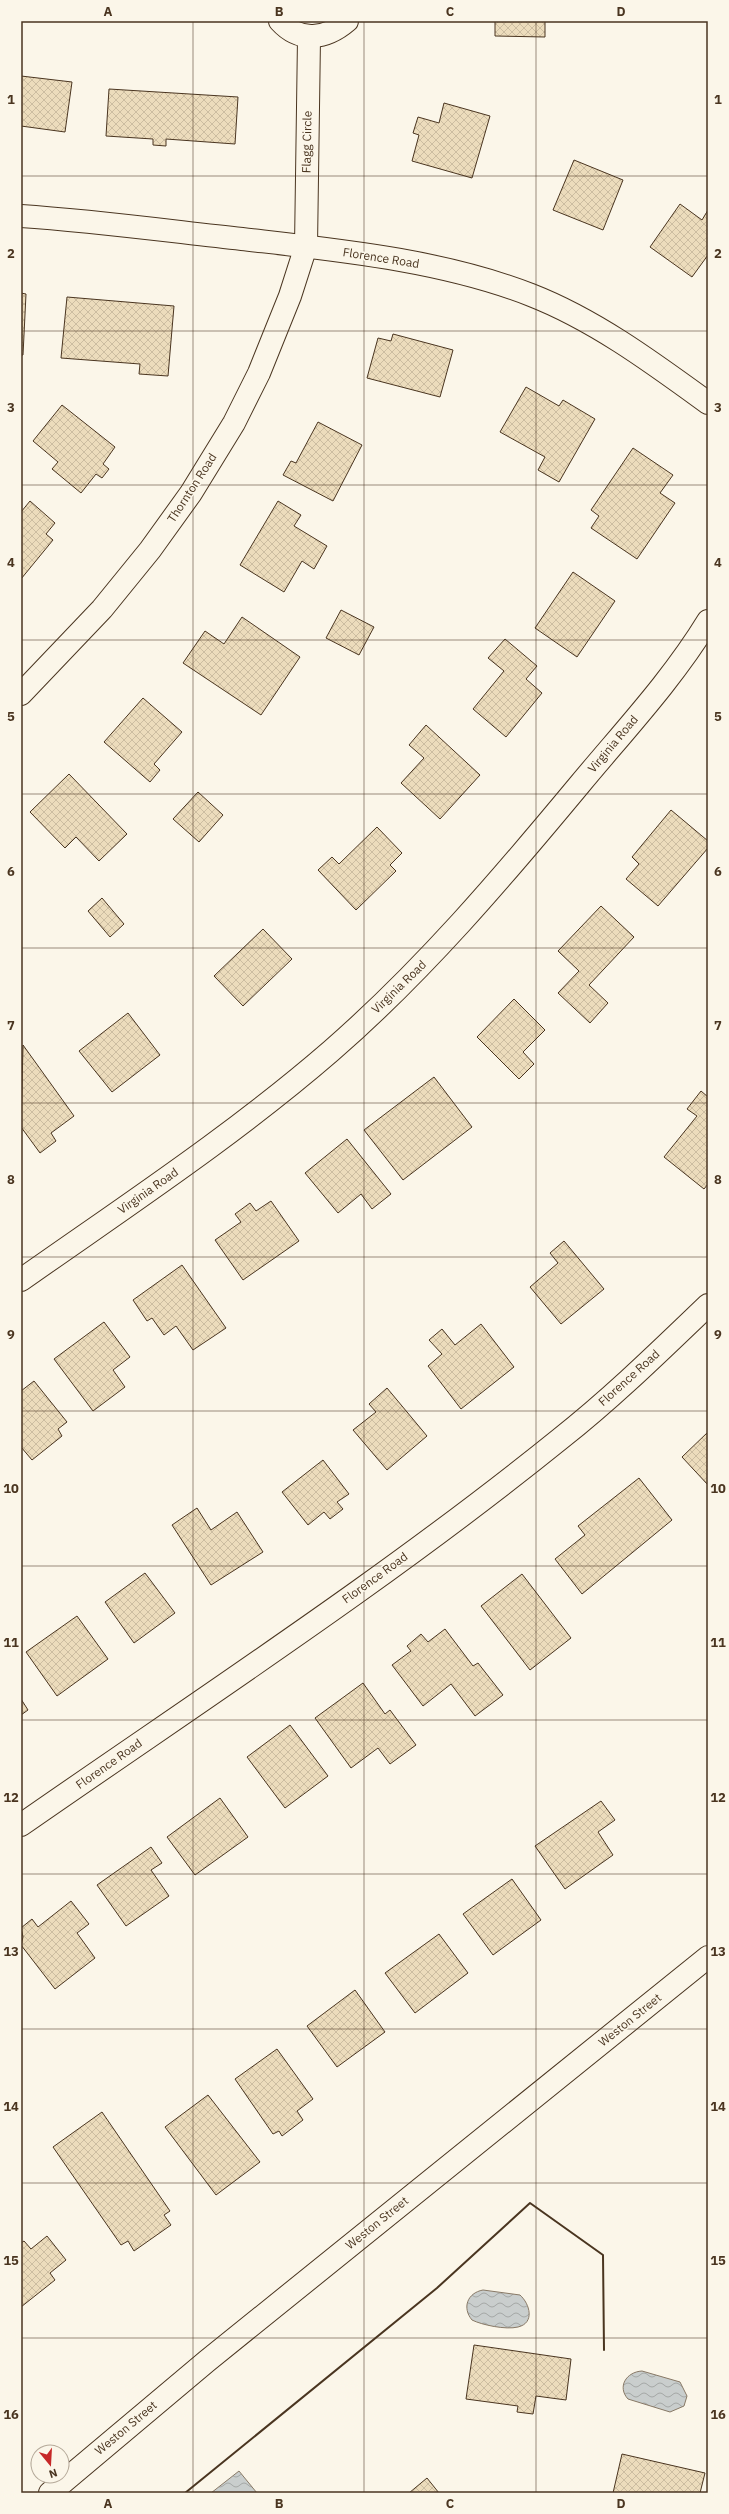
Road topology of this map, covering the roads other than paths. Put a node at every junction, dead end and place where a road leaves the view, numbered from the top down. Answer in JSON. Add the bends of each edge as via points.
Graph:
{"nodes":[{"id":1,"x":280,"y":21,"type":"edge"},
{"id":2,"x":347,"y":21,"type":"edge"},
{"id":3,"x":309,"y":38,"type":"junction"},
{"id":4,"x":21,"y":216,"type":"edge"},
{"id":5,"x":306,"y":246,"type":"junction"},
{"id":6,"x":708,"y":403,"type":"edge"},
{"id":7,"x":708,"y":622,"type":"edge"},
{"id":8,"x":21,"y":694,"type":"edge"},
{"id":9,"x":21,"y":1280,"type":"edge"},
{"id":10,"x":708,"y":1305,"type":"edge"},
{"id":11,"x":21,"y":1826,"type":"edge"},
{"id":12,"x":708,"y":1957,"type":"edge"},
{"id":13,"x":50,"y":2493,"type":"edge"}],
"edges":[{"from":1,"to":3,"type":"street","via":[[285,27]]},
{"from":2,"to":3,"type":"street","via":[[336,31]]},
{"from":3,"to":5,"type":"street","name":"Flagg Circle"},
{"from":4,"to":5,"type":"street","name":"Florence Road"},
{"from":5,"to":6,"type":"street","name":"Florence Road","via":[[465,274],[532,295],[566,310],[625,346]]},
{"from":5,"to":8,"type":"street","name":"Thornton Road","via":[[290,296],[259,373],[234,423],[191,492],[150,550],[102,609]]},
{"from":7,"to":9,"type":"street","name":"Virginia Road","via":[[664,683],[523,852],[441,945],[391,995],[333,1049],[227,1135]]},
{"from":10,"to":11,"type":"street","name":"Florence Road","via":[[562,1438],[470,1509],[365,1586]]},
{"from":12,"to":13,"type":"street","name":"Weston Street","via":[[206,2361]]}]}
